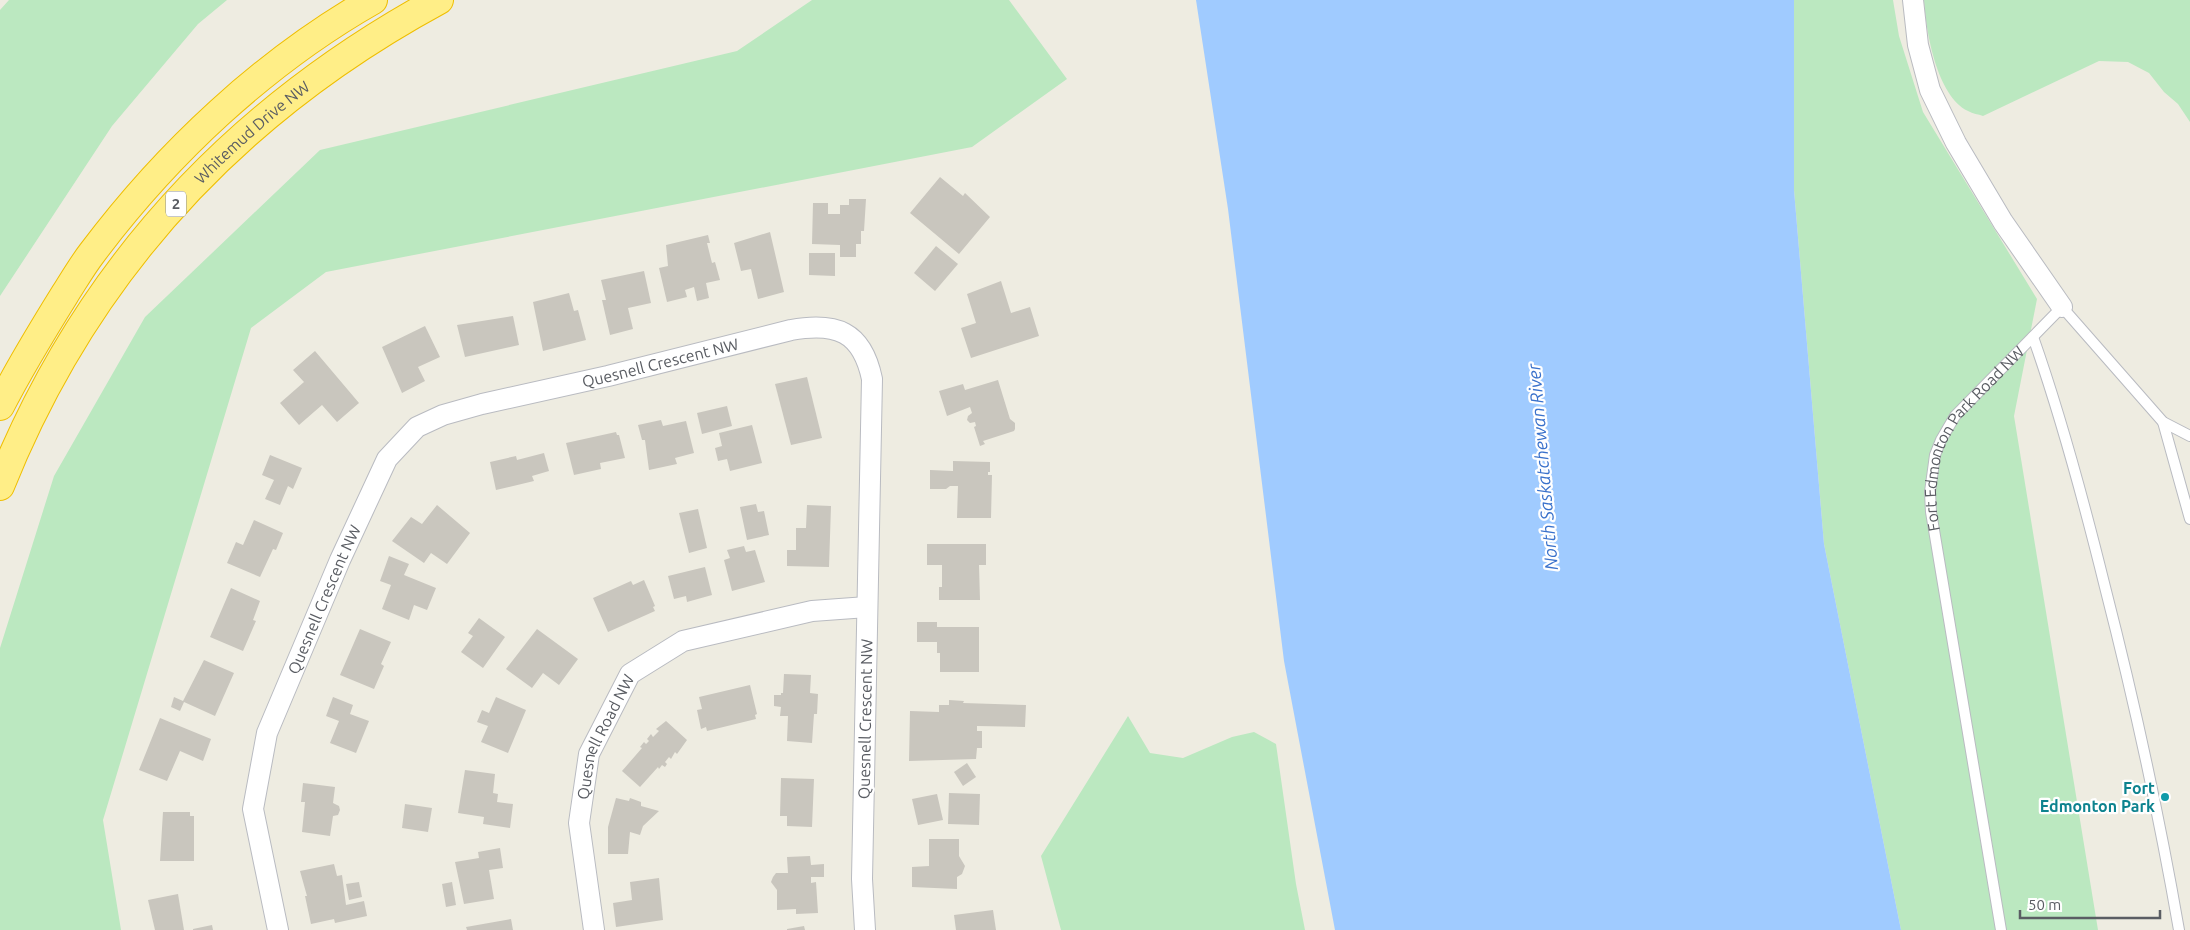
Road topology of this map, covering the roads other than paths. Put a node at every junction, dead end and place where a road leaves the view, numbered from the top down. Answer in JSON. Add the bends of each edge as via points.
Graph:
{"nodes":[{"id":1,"x":373,"y":0,"type":"edge"},
{"id":2,"x":439,"y":0,"type":"edge"},
{"id":3,"x":1913,"y":0,"type":"edge"},
{"id":4,"x":2062,"y":307,"type":"junction"},
{"id":5,"x":2033,"y":336,"type":"junction"},
{"id":6,"x":0,"y":406,"type":"edge"},
{"id":7,"x":2163,"y":422,"type":"junction"},
{"id":8,"x":2190,"y":436,"type":"edge"},
{"id":9,"x":0,"y":486,"type":"edge"},
{"id":10,"x":2190,"y":519,"type":"edge"},
{"id":11,"x":867,"y":607,"type":"junction"},
{"id":12,"x":278,"y":930,"type":"edge"},
{"id":13,"x":594,"y":930,"type":"edge"},
{"id":14,"x":865,"y":930,"type":"edge"},
{"id":15,"x":2001,"y":930,"type":"edge"},
{"id":16,"x":2179,"y":930,"type":"edge"}],
"edges":[{"from":1,"to":6,"type":"highway","name":"Whitemud Drive NW","number":"2","via":[[285,59],[231,102],[148,185],[91,253],[22,362]]},
{"from":2,"to":9,"type":"highway","name":"Whitemud Drive NW","number":"2","via":[[376,36],[308,82],[265,116],[184,194],[128,260],[88,316],[36,406]]},
{"from":3,"to":4,"type":"street","via":[[1918,45],[1930,90],[1956,143],[1999,214]]},
{"from":4,"to":5,"type":"lane","name":"Fort Edmonton Park Road NW"},
{"from":4,"to":7,"type":"lane"},
{"from":5,"to":15,"type":"lane","name":"Fort Edmonton Park Road NW","via":[[1955,416],[1935,455],[1930,492]]},
{"from":5,"to":16,"type":"lane","via":[[2076,471],[2126,670]]},
{"from":7,"to":8,"type":"lane"},
{"from":7,"to":10,"type":"lane"},
{"from":11,"to":12,"type":"street","name":"Quesnell Crescent NW","via":[[872,379],[865,356],[851,336],[842,330],[821,327],[791,330],[482,404],[443,415],[417,427],[387,459],[340,560],[267,733],[253,810]]},
{"from":11,"to":13,"type":"street","name":"Quesnell Road NW","via":[[812,611],[683,641],[630,674],[589,754],[579,823]]},
{"from":11,"to":14,"type":"street","name":"Quesnell Crescent NW","via":[[862,879]]}]}
